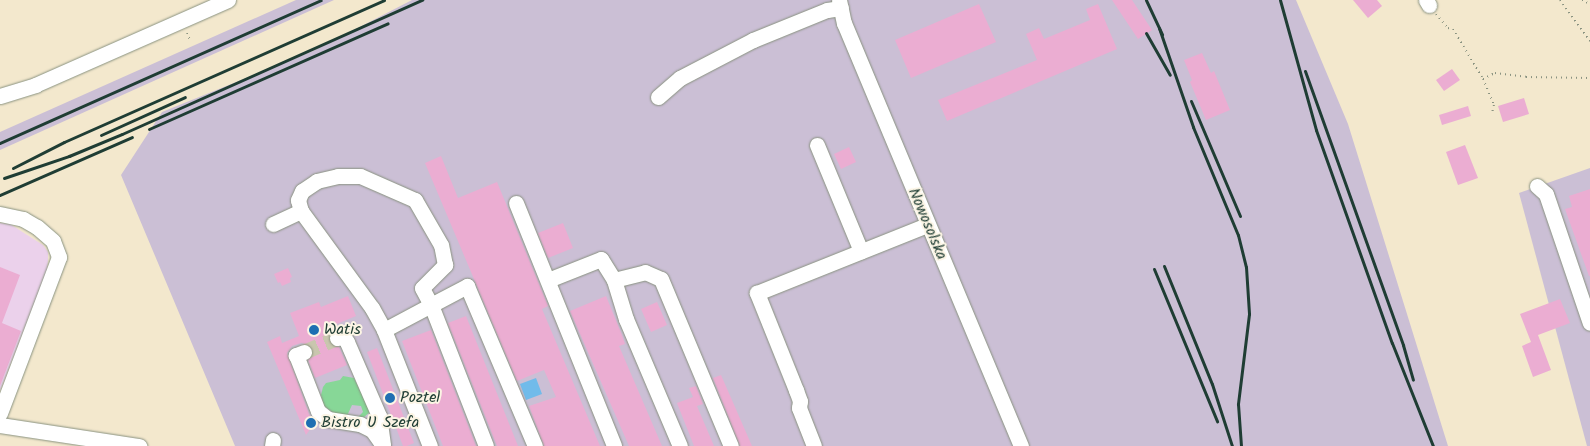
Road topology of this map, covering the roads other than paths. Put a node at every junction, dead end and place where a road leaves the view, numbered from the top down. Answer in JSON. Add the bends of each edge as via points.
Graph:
{"nodes":[{"id":1,"x":228,"y":0,"type":"edge"},
{"id":2,"x":840,"y":4,"type":"edge"},
{"id":3,"x":0,"y":96,"type":"edge"},
{"id":4,"x":658,"y":97,"type":"dead end"},
{"id":5,"x":817,"y":145,"type":"dead end"},
{"id":6,"x":1536,"y":186,"type":"dead end"},
{"id":7,"x":516,"y":203,"type":"dead end"},
{"id":8,"x":301,"y":211,"type":"junction"},
{"id":9,"x":0,"y":214,"type":"edge"},
{"id":10,"x":273,"y":224,"type":"dead end"},
{"id":11,"x":927,"y":225,"type":"junction"},
{"id":12,"x":861,"y":251,"type":"junction"},
{"id":13,"x":548,"y":280,"type":"junction"},
{"id":14,"x":614,"y":280,"type":"junction"},
{"id":15,"x":431,"y":305,"type":"junction"},
{"id":16,"x":1590,"y":323,"type":"edge"},
{"id":17,"x":384,"y":330,"type":"junction"},
{"id":18,"x":337,"y":338,"type":"dead end"},
{"id":19,"x":304,"y":352,"type":"dead end"},
{"id":20,"x":0,"y":413,"type":"edge"},
{"id":21,"x":0,"y":425,"type":"edge"},
{"id":22,"x":139,"y":446,"type":"edge"},
{"id":23,"x":430,"y":446,"type":"edge"},
{"id":24,"x":486,"y":446,"type":"edge"},
{"id":25,"x":535,"y":446,"type":"edge"},
{"id":26,"x":614,"y":446,"type":"edge"},
{"id":27,"x":680,"y":446,"type":"edge"},
{"id":28,"x":731,"y":446,"type":"edge"},
{"id":29,"x":814,"y":446,"type":"edge"},
{"id":30,"x":1021,"y":446,"type":"edge"}],
"edges":[{"from":1,"to":3,"type":"street","via":[[35,85]]},
{"from":2,"to":4,"type":"street","via":[[753,40],[680,78]]},
{"from":2,"to":11,"type":"street","name":"Nowosolska","via":[[844,22]]},
{"from":5,"to":12,"type":"street"},
{"from":6,"to":16,"type":"street","via":[[1546,194]]},
{"from":7,"to":13,"type":"street"},
{"from":8,"to":10,"type":"street"},
{"from":8,"to":15,"type":"street","via":[[298,200],[302,191],[318,181],[338,176],[360,176],[415,200],[441,245],[445,265],[422,288]]},
{"from":8,"to":17,"type":"street","via":[[372,308]]},
{"from":9,"to":20,"type":"street","via":[[23,219],[37,227],[53,241],[59,257]]},
{"from":11,"to":12,"type":"street"},
{"from":11,"to":30,"type":"street","name":"Nowosolska"},
{"from":12,"to":29,"type":"street","via":[[757,293],[796,390],[799,408]]},
{"from":13,"to":14,"type":"street","via":[[601,259]]},
{"from":13,"to":26,"type":"street"},
{"from":14,"to":27,"type":"street","via":[[626,319]]},
{"from":14,"to":28,"type":"street","via":[[645,272],[661,279]]},
{"from":15,"to":17,"type":"street"},
{"from":15,"to":24,"type":"street"},
{"from":15,"to":25,"type":"street","via":[[467,286]]},
{"from":17,"to":23,"type":"street"},
{"from":18,"to":19,"type":"street","via":[[343,336],[347,342],[365,383],[379,416],[383,446],[372,430],[360,424],[328,419],[318,411],[296,355]]},
{"from":21,"to":22,"type":"street"}]}
